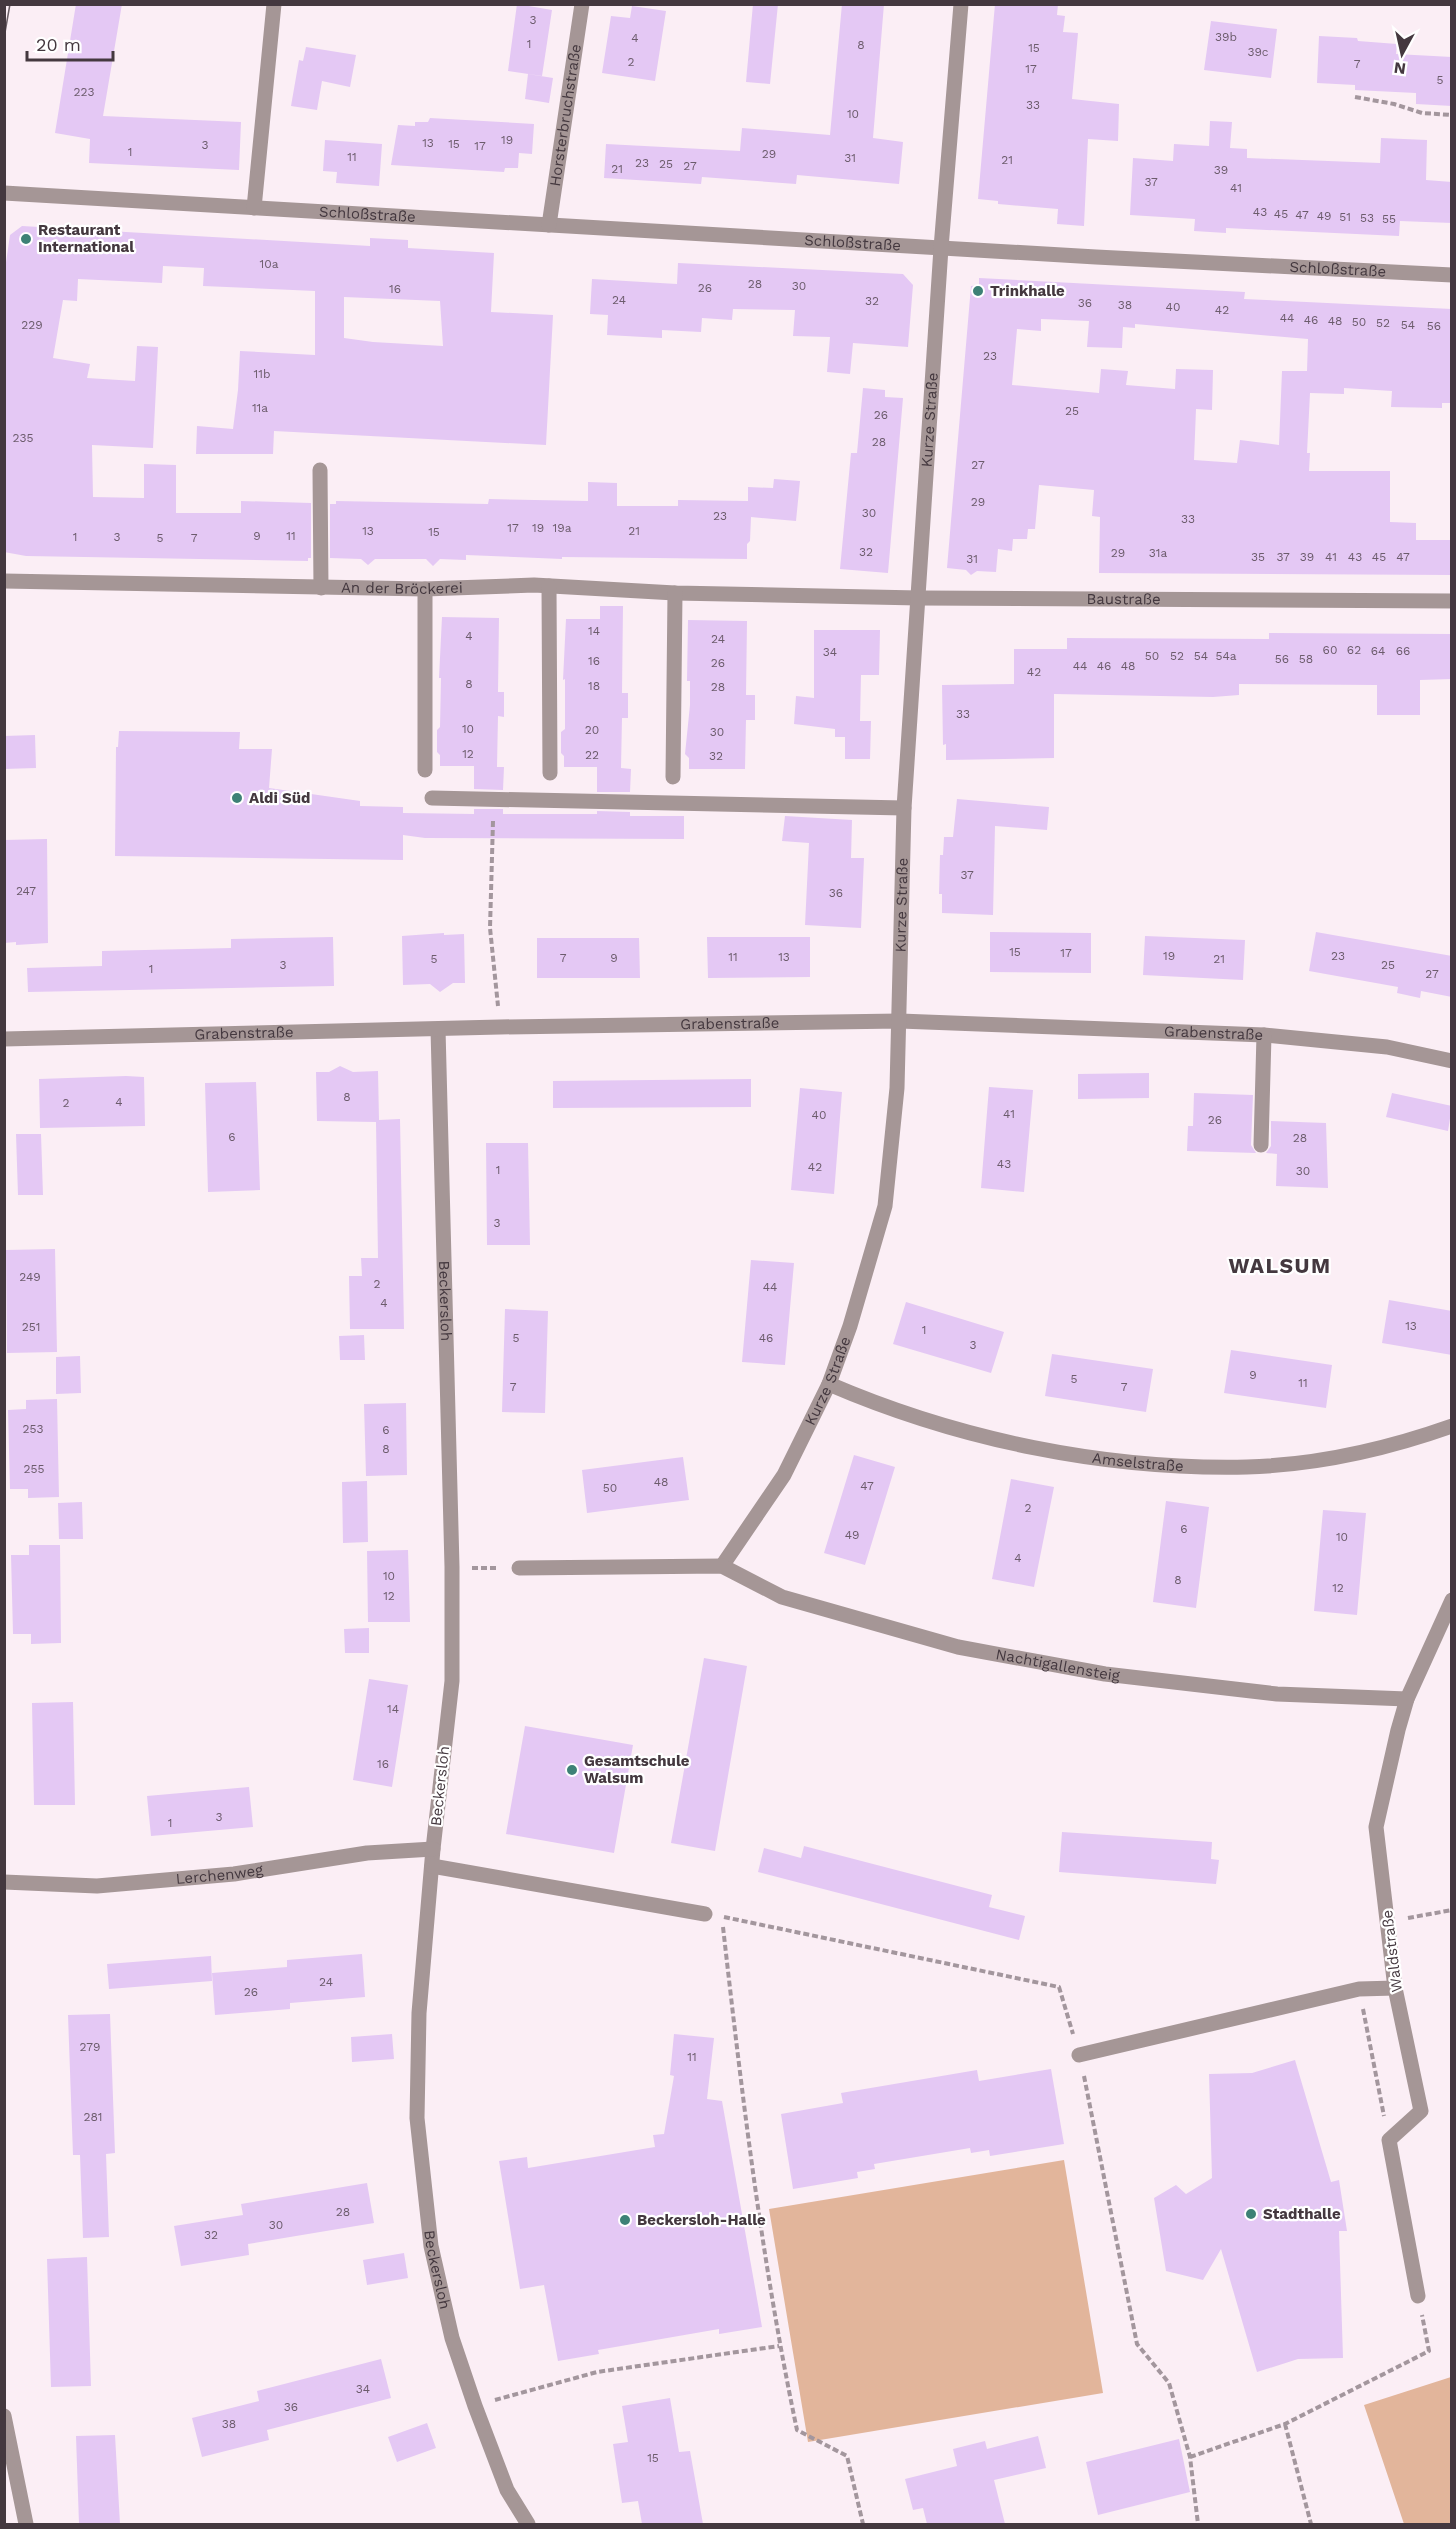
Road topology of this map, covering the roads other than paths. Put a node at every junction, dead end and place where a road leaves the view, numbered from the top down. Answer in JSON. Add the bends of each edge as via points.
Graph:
{"nodes":[{"id":1,"x":274,"y":4,"type":"edge"},
{"id":2,"x":582,"y":4,"type":"edge"},
{"id":3,"x":961,"y":4,"type":"edge"},
{"id":4,"x":4,"y":193,"type":"edge"},
{"id":5,"x":254,"y":208,"type":"junction"},
{"id":6,"x":549,"y":225,"type":"junction"},
{"id":7,"x":941,"y":248,"type":"junction"},
{"id":8,"x":1452,"y":275,"type":"edge"},
{"id":9,"x":321,"y":470,"type":"dead end"},
{"id":10,"x":4,"y":581,"type":"edge"},
{"id":11,"x":549,"y":586,"type":"junction"},
{"id":12,"x":321,"y":588,"type":"junction"},
{"id":13,"x":425,"y":589,"type":"junction"},
{"id":14,"x":675,"y":592,"type":"junction"},
{"id":15,"x":798,"y":594,"type":"joint"},
{"id":16,"x":919,"y":598,"type":"junction"},
{"id":17,"x":1452,"y":601,"type":"edge"},
{"id":18,"x":425,"y":770,"type":"dead end"},
{"id":19,"x":550,"y":773,"type":"dead end"},
{"id":20,"x":673,"y":777,"type":"dead end"},
{"id":21,"x":432,"y":798,"type":"dead end"},
{"id":22,"x":904,"y":808,"type":"junction"},
{"id":23,"x":900,"y":1021,"type":"junction"},
{"id":24,"x":438,"y":1029,"type":"junction"},
{"id":25,"x":1264,"y":1035,"type":"junction"},
{"id":26,"x":4,"y":1039,"type":"edge"},
{"id":27,"x":1452,"y":1061,"type":"edge"},
{"id":28,"x":1261,"y":1145,"type":"dead end"},
{"id":29,"x":829,"y":1384,"type":"junction"},
{"id":30,"x":1452,"y":1426,"type":"edge"},
{"id":31,"x":722,"y":1566,"type":"junction"},
{"id":32,"x":519,"y":1568,"type":"road end"},
{"id":33,"x":1452,"y":1600,"type":"edge"},
{"id":34,"x":1407,"y":1700,"type":"junction"},
{"id":35,"x":433,"y":1849,"type":"junction"},
{"id":36,"x":432,"y":1866,"type":"junction"},
{"id":37,"x":4,"y":1882,"type":"edge"},
{"id":38,"x":705,"y":1914,"type":"dead end"},
{"id":39,"x":1395,"y":1988,"type":"junction"},
{"id":40,"x":1079,"y":2055,"type":"road end"},
{"id":41,"x":1418,"y":2296,"type":"road end"},
{"id":42,"x":4,"y":2416,"type":"edge"},
{"id":43,"x":26,"y":2524,"type":"edge"},
{"id":44,"x":528,"y":2524,"type":"edge"}],
"edges":[{"from":1,"to":5,"type":"street"},
{"from":2,"to":6,"type":"street","name":"Horsterbruchstraße"},
{"from":3,"to":7,"type":"street","name":"Kurze Straße"},
{"from":4,"to":5,"type":"street","name":"Schloßstraße"},
{"from":5,"to":6,"type":"street","name":"Schloßstraße"},
{"from":6,"to":7,"type":"street","name":"Schloßstraße"},
{"from":7,"to":8,"type":"street","name":"Schloßstraße"},
{"from":7,"to":16,"type":"street","name":"Kurze Straße"},
{"from":9,"to":12,"type":"street"},
{"from":10,"to":12,"type":"street","name":"An der Bröckerei"},
{"from":11,"to":13,"type":"street","name":"An der Bröckerei"},
{"from":11,"to":14,"type":"street","name":"An der Bröckerei"},
{"from":11,"to":19,"type":"street"},
{"from":12,"to":13,"type":"street","name":"An der Bröckerei"},
{"from":13,"to":18,"type":"street"},
{"from":14,"to":15,"type":"street","name":"An der Bröckerei"},
{"from":14,"to":20,"type":"street"},
{"from":15,"to":16,"type":"street","name":"Baustraße"},
{"from":16,"to":17,"type":"street","name":"Baustraße"},
{"from":16,"to":22,"type":"street","name":"Kurze Straße"},
{"from":21,"to":22,"type":"street"},
{"from":22,"to":23,"type":"street","name":"Kurze Straße"},
{"from":23,"to":24,"type":"street","name":"Grabenstraße"},
{"from":23,"to":25,"type":"street","name":"Grabenstraße"},
{"from":23,"to":29,"type":"street","name":"Kurze Straße","via":[[885,1206]]},
{"from":24,"to":26,"type":"street","name":"Grabenstraße"},
{"from":24,"to":35,"type":"street","name":"Beckersloh","via":[[452,1681]]},
{"from":25,"to":27,"type":"street","name":"Grabenstraße","via":[[1387,1047]]},
{"from":25,"to":28,"type":"street"},
{"from":29,"to":30,"type":"street","name":"Amselstraße","via":[[880,1406],[943,1426],[1048,1450],[1151,1464],[1248,1467],[1332,1458]]},
{"from":29,"to":31,"type":"street","name":"Kurze Straße","via":[[784,1475]]},
{"from":31,"to":32,"type":"street"},
{"from":31,"to":34,"type":"street","name":"Nachtigallensteig","via":[[782,1597],[958,1647],[1105,1674],[1277,1694]]},
{"from":33,"to":34,"type":"street","name":"Waldstraße"},
{"from":34,"to":39,"type":"street","name":"Waldstraße","via":[[1376,1827]]},
{"from":35,"to":36,"type":"street","name":"Beckersloh"},
{"from":35,"to":37,"type":"street","name":"Lerchenweg","via":[[367,1853],[234,1874],[97,1886]]},
{"from":36,"to":38,"type":"street"},
{"from":36,"to":44,"type":"street","name":"Beckersloh","via":[[419,2013],[417,2118],[431,2246],[452,2338],[475,2406],[507,2490]]},
{"from":39,"to":40,"type":"street","via":[[1359,1989]]},
{"from":39,"to":41,"type":"street","name":"Waldstraße","via":[[1420,2111],[1389,2140]]},
{"from":42,"to":43,"type":"street"}]}
